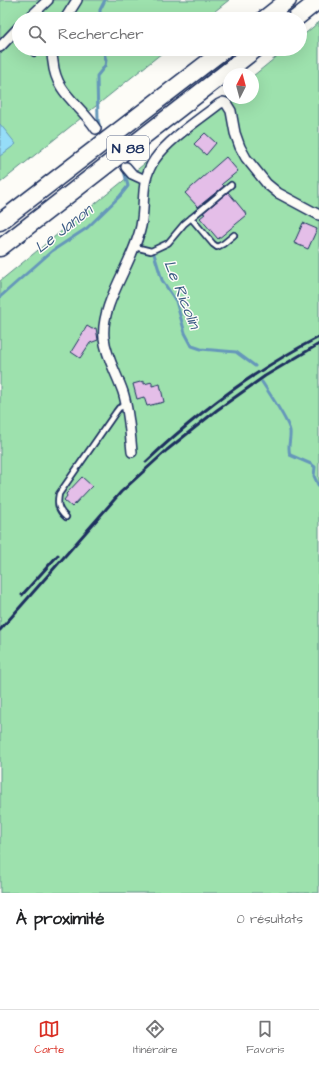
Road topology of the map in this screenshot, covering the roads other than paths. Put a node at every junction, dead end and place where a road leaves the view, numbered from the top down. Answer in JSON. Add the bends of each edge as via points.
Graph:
{"nodes":[{"id":1,"x":48,"y":0,"type":"edge"},
{"id":2,"x":77,"y":0,"type":"edge"},
{"id":3,"x":288,"y":0,"type":"edge"},
{"id":4,"x":319,"y":0,"type":"edge"},
{"id":5,"x":35,"y":12,"type":"edge"},
{"id":6,"x":69,"y":12,"type":"edge"},
{"id":7,"x":273,"y":12,"type":"edge"},
{"id":8,"x":304,"y":12,"type":"edge"},
{"id":9,"x":12,"y":34,"type":"edge"},
{"id":10,"x":0,"y":47,"type":"edge"},
{"id":11,"x":52,"y":56,"type":"edge"},
{"id":12,"x":216,"y":56,"type":"edge"},
{"id":13,"x":247,"y":56,"type":"edge"},
{"id":14,"x":96,"y":128,"type":"tunnel mouth"},
{"id":15,"x":126,"y":167,"type":"tunnel mouth"},
{"id":16,"x":145,"y":180,"type":"junction"},
{"id":17,"x":231,"y":185,"type":"dead end"},
{"id":18,"x":319,"y":215,"type":"edge"},
{"id":19,"x":191,"y":218,"type":"junction"},
{"id":20,"x":0,"y":222,"type":"edge"},
{"id":21,"x":234,"y":235,"type":"dead end"},
{"id":22,"x":135,"y":247,"type":"junction"},
{"id":23,"x":0,"y":248,"type":"edge"},
{"id":24,"x":126,"y":405,"type":"junction"},
{"id":25,"x":132,"y":452,"type":"dead end"},
{"id":26,"x":66,"y":517,"type":"dead end"}],
"edges":[{"from":1,"to":5,"type":"street"},
{"from":2,"to":6,"type":"street"},
{"from":3,"to":7,"type":"highway"},
{"from":4,"to":8,"type":"highway"},
{"from":9,"to":10,"type":"street"},
{"from":11,"to":14,"type":"street","via":[[56,80]]},
{"from":12,"to":20,"type":"highway","number":"N 88"},
{"from":13,"to":23,"type":"highway","number":"N 88"},
{"from":15,"to":16,"type":"street","via":[[132,174]]},
{"from":16,"to":18,"type":"street","via":[[155,159],[164,148],[222,102],[226,103],[231,111],[235,133],[246,158],[267,184],[278,193]]},
{"from":16,"to":22,"type":"street","via":[[141,226]]},
{"from":17,"to":19,"type":"lane"},
{"from":19,"to":21,"type":"lane","via":[[217,247]]},
{"from":19,"to":22,"type":"lane","via":[[163,246],[151,251]]},
{"from":22,"to":24,"type":"street","via":[[113,295],[105,322],[104,336],[106,350]]},
{"from":24,"to":25,"type":"street"},
{"from":24,"to":26,"type":"lane","via":[[116,412],[59,494],[59,509]]}]}
